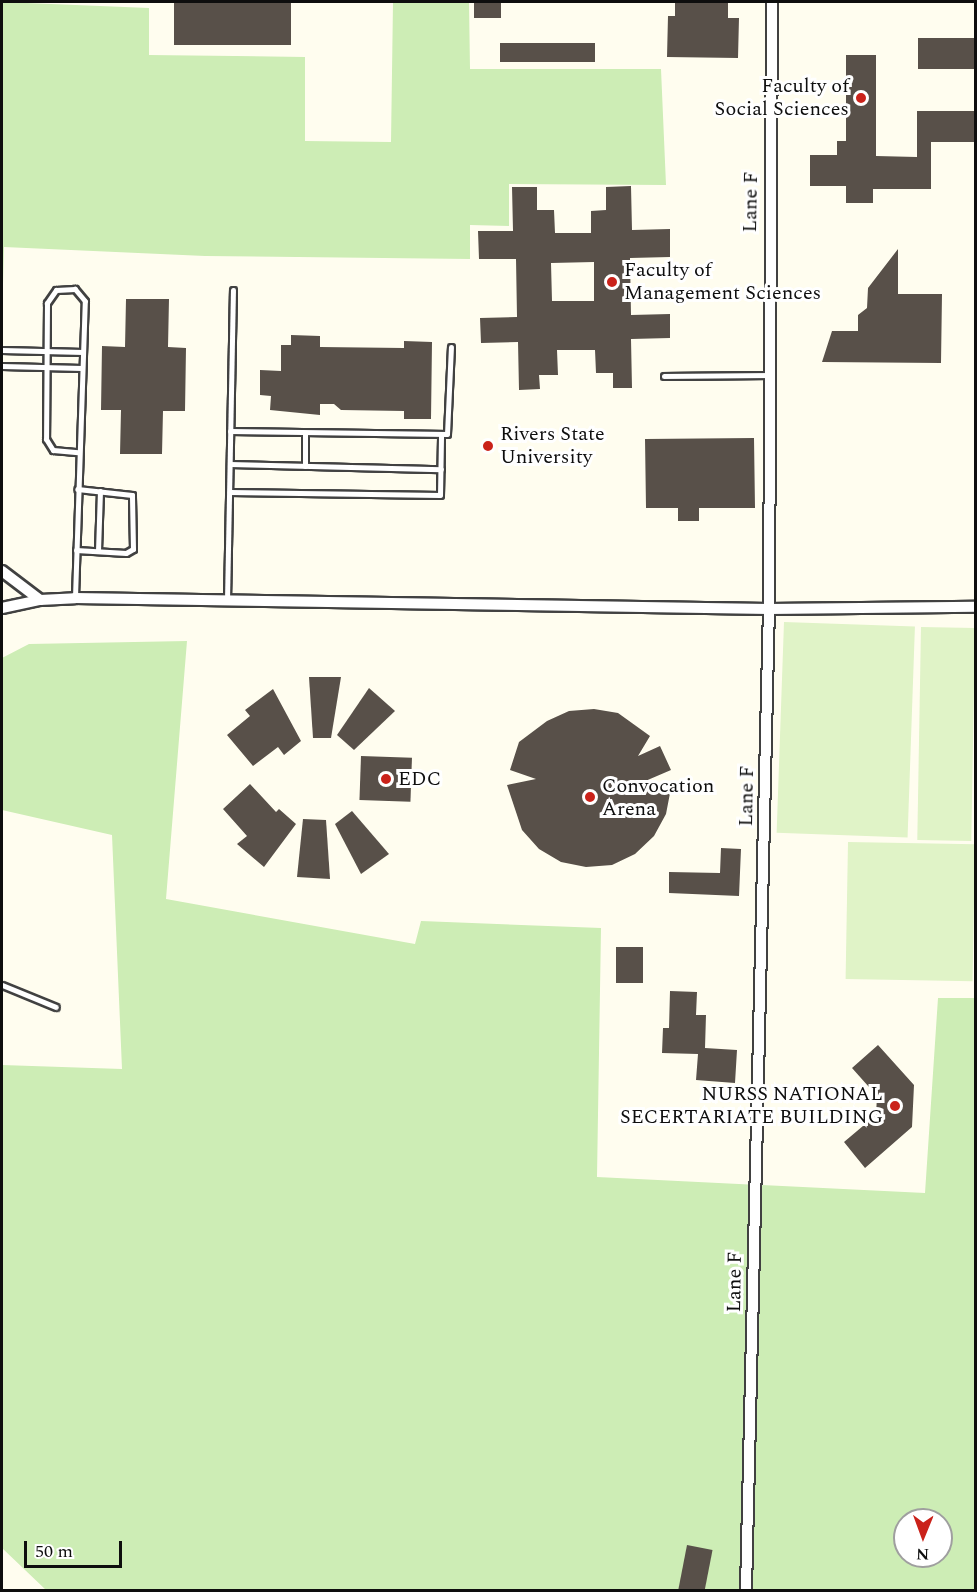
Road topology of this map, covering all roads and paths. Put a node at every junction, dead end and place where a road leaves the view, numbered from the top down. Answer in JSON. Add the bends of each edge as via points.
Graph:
{"nodes":[{"id":1,"x":772,"y":2,"type":"edge"},
{"id":2,"x":233,"y":290,"type":"dead end"},
{"id":3,"x":451,"y":347,"type":"dead end"},
{"id":4,"x":2,"y":350,"type":"edge"},
{"id":5,"x":46,"y":351,"type":"junction"},
{"id":6,"x":82,"y":352,"type":"junction"},
{"id":7,"x":2,"y":366,"type":"edge"},
{"id":8,"x":46,"y":367,"type":"junction"},
{"id":9,"x":82,"y":368,"type":"junction"},
{"id":10,"x":769,"y":375,"type":"junction"},
{"id":11,"x":663,"y":376,"type":"dead end"},
{"id":12,"x":230,"y":432,"type":"junction"},
{"id":13,"x":305,"y":433,"type":"junction"},
{"id":14,"x":441,"y":436,"type":"junction"},
{"id":15,"x":78,"y":452,"type":"junction"},
{"id":16,"x":230,"y":464,"type":"junction"},
{"id":17,"x":305,"y":466,"type":"junction"},
{"id":18,"x":441,"y":469,"type":"junction"},
{"id":19,"x":77,"y":489,"type":"junction"},
{"id":20,"x":100,"y":491,"type":"junction"},
{"id":21,"x":230,"y":492,"type":"junction"},
{"id":22,"x":76,"y":550,"type":"junction"},
{"id":23,"x":98,"y":551,"type":"junction"},
{"id":24,"x":2,"y":571,"type":"edge"},
{"id":25,"x":75,"y":598,"type":"junction"},
{"id":26,"x":40,"y":600,"type":"junction"},
{"id":27,"x":227,"y":601,"type":"junction"},
{"id":28,"x":975,"y":607,"type":"edge"},
{"id":29,"x":2,"y":608,"type":"edge"},
{"id":30,"x":769,"y":609,"type":"junction"},
{"id":31,"x":2,"y":985,"type":"edge"},
{"id":32,"x":56,"y":1007,"type":"dead end"},
{"id":33,"x":746,"y":1590,"type":"edge"}],
"edges":[{"from":1,"to":10,"type":"street","name":"Lane F"},
{"from":2,"to":12,"type":"lane"},
{"from":3,"to":14,"type":"lane","via":[[450,431]]},
{"from":4,"to":5,"type":"lane"},
{"from":5,"to":6,"type":"lane"},
{"from":5,"to":6,"type":"lane","via":[[50,294],[75,289],[85,301]]},
{"from":5,"to":8,"type":"lane"},
{"from":6,"to":9,"type":"lane"},
{"from":7,"to":8,"type":"lane"},
{"from":8,"to":9,"type":"lane"},
{"from":8,"to":15,"type":"lane","via":[[46,439],[53,450]]},
{"from":9,"to":15,"type":"lane"},
{"from":10,"to":11,"type":"lane"},
{"from":10,"to":30,"type":"street","name":"Lane F"},
{"from":12,"to":13,"type":"lane"},
{"from":12,"to":16,"type":"lane"},
{"from":13,"to":14,"type":"lane"},
{"from":13,"to":17,"type":"lane"},
{"from":14,"to":18,"type":"lane"},
{"from":15,"to":19,"type":"lane"},
{"from":16,"to":17,"type":"lane"},
{"from":16,"to":21,"type":"lane"},
{"from":17,"to":18,"type":"lane"},
{"from":18,"to":21,"type":"lane","via":[[440,495]]},
{"from":19,"to":20,"type":"lane"},
{"from":19,"to":22,"type":"lane"},
{"from":20,"to":23,"type":"lane"},
{"from":20,"to":23,"type":"lane","via":[[132,495],[133,549],[126,553]]},
{"from":21,"to":27,"type":"lane"},
{"from":22,"to":23,"type":"lane"},
{"from":22,"to":25,"type":"lane"},
{"from":24,"to":26,"type":"street"},
{"from":25,"to":26,"type":"street"},
{"from":25,"to":27,"type":"street"},
{"from":26,"to":29,"type":"street"},
{"from":27,"to":30,"type":"street"},
{"from":28,"to":30,"type":"street"},
{"from":30,"to":33,"type":"street","name":"Lane F"},
{"from":31,"to":32,"type":"lane"}]}
